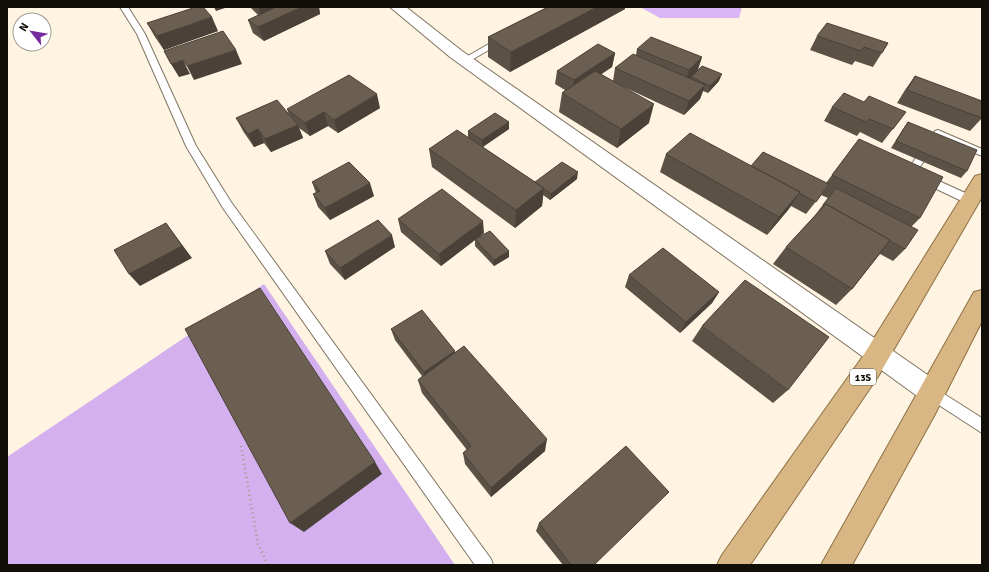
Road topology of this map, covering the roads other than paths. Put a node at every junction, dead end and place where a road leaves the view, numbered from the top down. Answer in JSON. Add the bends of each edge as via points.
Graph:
{"nodes":[{"id":1,"x":124,"y":7,"type":"edge"},
{"id":2,"x":397,"y":7,"type":"edge"},
{"id":3,"x":511,"y":35,"type":"edge"},
{"id":4,"x":464,"y":60,"type":"junction"},
{"id":5,"x":982,"y":153,"type":"edge"},
{"id":6,"x":978,"y":196,"type":"edge"},
{"id":7,"x":982,"y":299,"type":"edge"},
{"id":8,"x":877,"y":354,"type":"junction"},
{"id":9,"x":933,"y":393,"type":"junction"},
{"id":10,"x":982,"y":426,"type":"edge"},
{"id":11,"x":485,"y":565,"type":"edge"},
{"id":12,"x":732,"y":565,"type":"edge"},
{"id":13,"x":836,"y":565,"type":"edge"}],
"edges":[{"from":1,"to":11,"type":"lane","via":[[141,34],[191,146],[227,205]]},
{"from":2,"to":4,"type":"street"},
{"from":3,"to":4,"type":"lane"},
{"from":4,"to":8,"type":"street"},
{"from":5,"to":6,"type":"lane","via":[[938,134],[911,172]]},
{"from":6,"to":8,"type":"highway","number":"13S"},
{"from":7,"to":9,"type":"highway"},
{"from":8,"to":9,"type":"street"},
{"from":8,"to":12,"type":"highway","number":"13S"},
{"from":9,"to":10,"type":"lane"},
{"from":9,"to":13,"type":"highway"}]}
